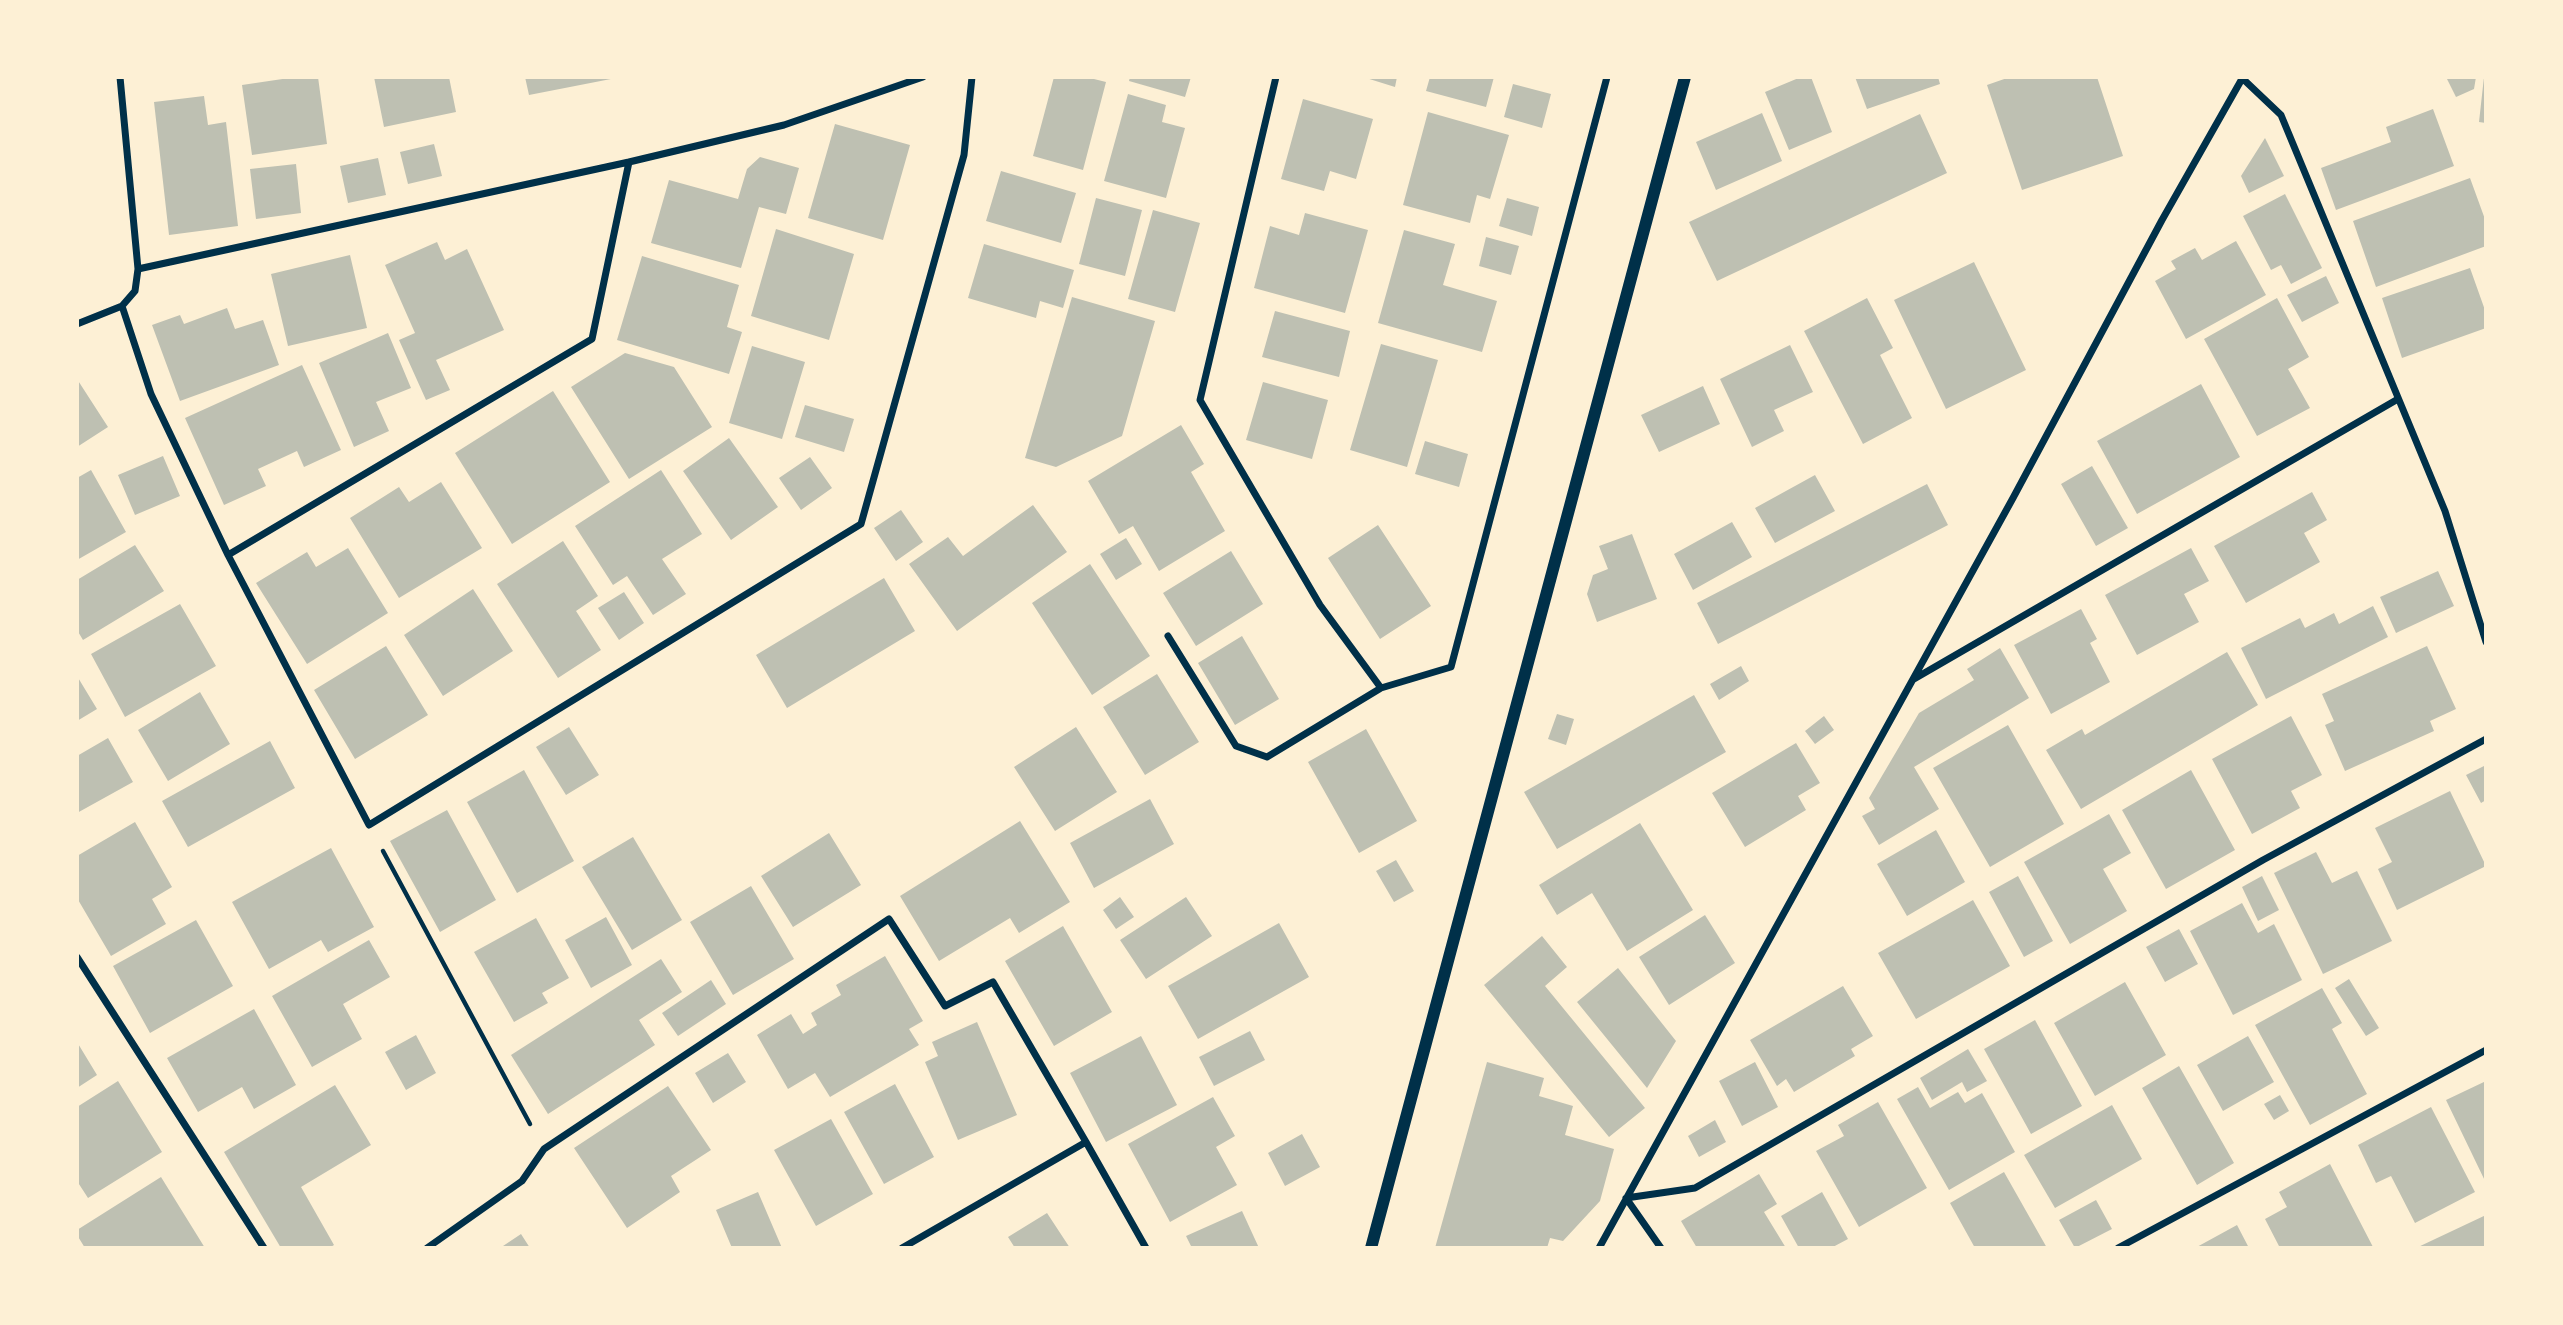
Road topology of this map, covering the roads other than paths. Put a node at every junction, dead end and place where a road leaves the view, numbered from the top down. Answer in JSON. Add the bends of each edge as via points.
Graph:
{"nodes":[{"id":1,"x":120,"y":77,"type":"edge"},
{"id":2,"x":923,"y":77,"type":"edge"},
{"id":3,"x":972,"y":77,"type":"edge"},
{"id":4,"x":1276,"y":77,"type":"edge"},
{"id":5,"x":1607,"y":77,"type":"edge"},
{"id":6,"x":1685,"y":77,"type":"edge"},
{"id":7,"x":2242,"y":77,"type":"edge"},
{"id":8,"x":629,"y":162,"type":"junction"},
{"id":9,"x":138,"y":269,"type":"junction"},
{"id":10,"x":122,"y":306,"type":"junction"},
{"id":11,"x":77,"y":324,"type":"edge"},
{"id":12,"x":2398,"y":399,"type":"junction"},
{"id":13,"x":228,"y":555,"type":"junction"},
{"id":14,"x":1168,"y":636,"type":"dead end"},
{"id":15,"x":2486,"y":642,"type":"edge"},
{"id":16,"x":1912,"y":680,"type":"junction"},
{"id":17,"x":1381,"y":688,"type":"junction"},
{"id":18,"x":2486,"y":739,"type":"edge"},
{"id":19,"x":77,"y":957,"type":"edge"},
{"id":20,"x":2486,"y":1050,"type":"edge"},
{"id":21,"x":1086,"y":1142,"type":"junction"},
{"id":22,"x":1626,"y":1198,"type":"junction"},
{"id":23,"x":264,"y":1248,"type":"edge"},
{"id":24,"x":427,"y":1248,"type":"edge"},
{"id":25,"x":901,"y":1248,"type":"edge"},
{"id":26,"x":1146,"y":1248,"type":"edge"},
{"id":27,"x":1371,"y":1248,"type":"edge"},
{"id":28,"x":1600,"y":1248,"type":"edge"},
{"id":29,"x":1661,"y":1248,"type":"edge"},
{"id":30,"x":2118,"y":1248,"type":"edge"}],
"edges":[{"from":1,"to":9,"type":"street"},
{"from":2,"to":8,"type":"street","via":[[784,125]]},
{"from":3,"to":13,"type":"street","via":[[964,155],[861,524],[369,825]]},
{"from":4,"to":17,"type":"street","via":[[1200,400],[1320,605]]},
{"from":5,"to":17,"type":"street","via":[[1451,667]]},
{"from":6,"to":27,"type":"street"},
{"from":7,"to":12,"type":"street","via":[[2281,115]]},
{"from":7,"to":16,"type":"street"},
{"from":8,"to":9,"type":"street"},
{"from":8,"to":13,"type":"street","via":[[592,339]]},
{"from":9,"to":10,"type":"street","via":[[135,291]]},
{"from":10,"to":11,"type":"street"},
{"from":10,"to":13,"type":"street","via":[[151,394]]},
{"from":12,"to":15,"type":"street","via":[[2445,511]]},
{"from":12,"to":16,"type":"street"},
{"from":14,"to":17,"type":"street","via":[[1236,746],[1267,757]]},
{"from":16,"to":22,"type":"street"},
{"from":18,"to":22,"type":"street","via":[[2263,860],[1695,1188]]},
{"from":19,"to":23,"type":"street"},
{"from":20,"to":30,"type":"street"},
{"from":21,"to":24,"type":"street","via":[[993,982],[945,1006],[889,919],[544,1149],[522,1181]]},
{"from":21,"to":25,"type":"street"},
{"from":21,"to":26,"type":"street"},
{"from":22,"to":28,"type":"street"},
{"from":22,"to":29,"type":"street"}]}
